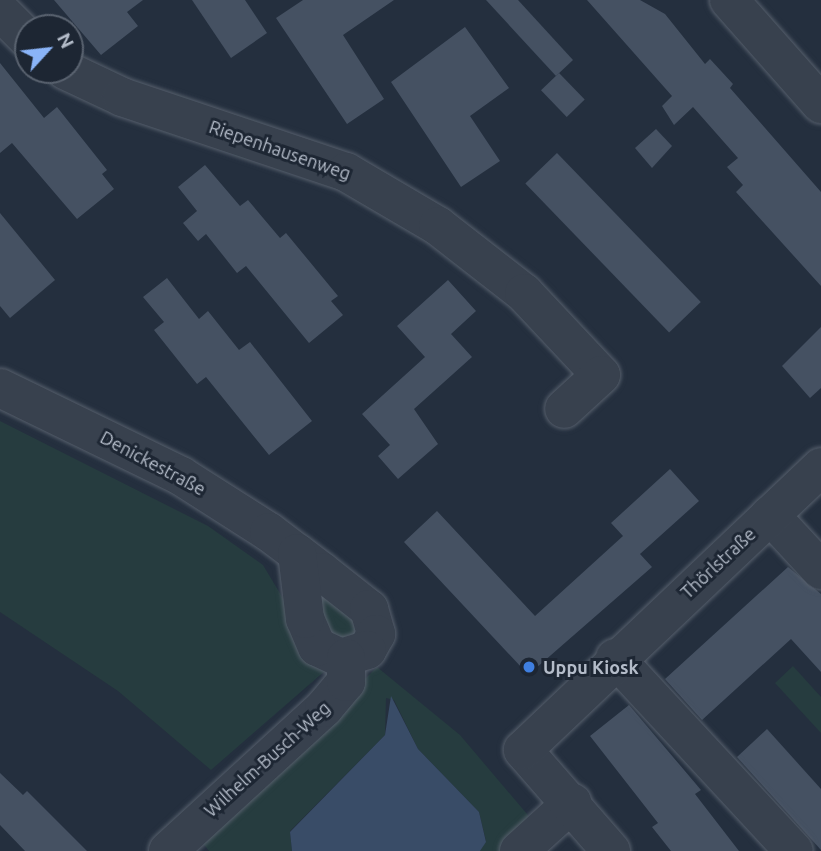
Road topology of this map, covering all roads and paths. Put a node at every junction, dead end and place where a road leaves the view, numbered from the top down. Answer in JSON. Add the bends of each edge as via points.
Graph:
{"nodes":[{"id":1,"x":729,"y":0,"type":"edge"},
{"id":2,"x":0,"y":11,"type":"edge"},
{"id":3,"x":14,"y":25,"type":"edge"},
{"id":4,"x":84,"y":79,"type":"edge"},
{"id":5,"x":821,"y":104,"type":"edge"},
{"id":6,"x":0,"y":388,"type":"edge"},
{"id":7,"x":564,"y":409,"type":"dead end"},
{"id":8,"x":821,"y":467,"type":"edge"},
{"id":9,"x":770,"y":515,"type":"junction"},
{"id":10,"x":297,"y":553,"type":"junction"},
{"id":11,"x":821,"y":570,"type":"edge"},
{"id":12,"x":346,"y":658,"type":"junction"},
{"id":13,"x":615,"y":658,"type":"junction"},
{"id":14,"x":572,"y":803,"type":"junction"},
{"id":15,"x":168,"y":851,"type":"edge"},
{"id":16,"x":519,"y":851,"type":"edge"},
{"id":17,"x":611,"y":851,"type":"edge"},
{"id":18,"x":794,"y":851,"type":"edge"}],
"edges":[{"from":1,"to":5,"type":"street"},
{"from":2,"to":3,"type":"street"},
{"from":4,"to":7,"type":"street","name":"Riepenhausenweg","via":[[122,97],[297,153],[375,186],[494,267],[601,376]]},
{"from":6,"to":10,"type":"street","name":"Denickestraße","via":[[180,476]]},
{"from":8,"to":9,"type":"street","name":"Thörlstraße"},
{"from":9,"to":11,"type":"street"},
{"from":9,"to":13,"type":"street","name":"Thörlstraße"},
{"from":10,"to":12,"type":"street","via":[[309,634],[322,651]]},
{"from":10,"to":12,"type":"street","name":"Denickestraße","via":[[369,609],[374,640],[367,650]]},
{"from":12,"to":15,"type":"street","name":"Wilhelm-Busch-Weg","via":[[349,675],[333,698]]},
{"from":13,"to":14,"type":"street","name":"Thörlstraße","via":[[523,750]]},
{"from":13,"to":18,"type":"street"},
{"from":14,"to":16,"type":"street"},
{"from":14,"to":17,"type":"street"}]}
